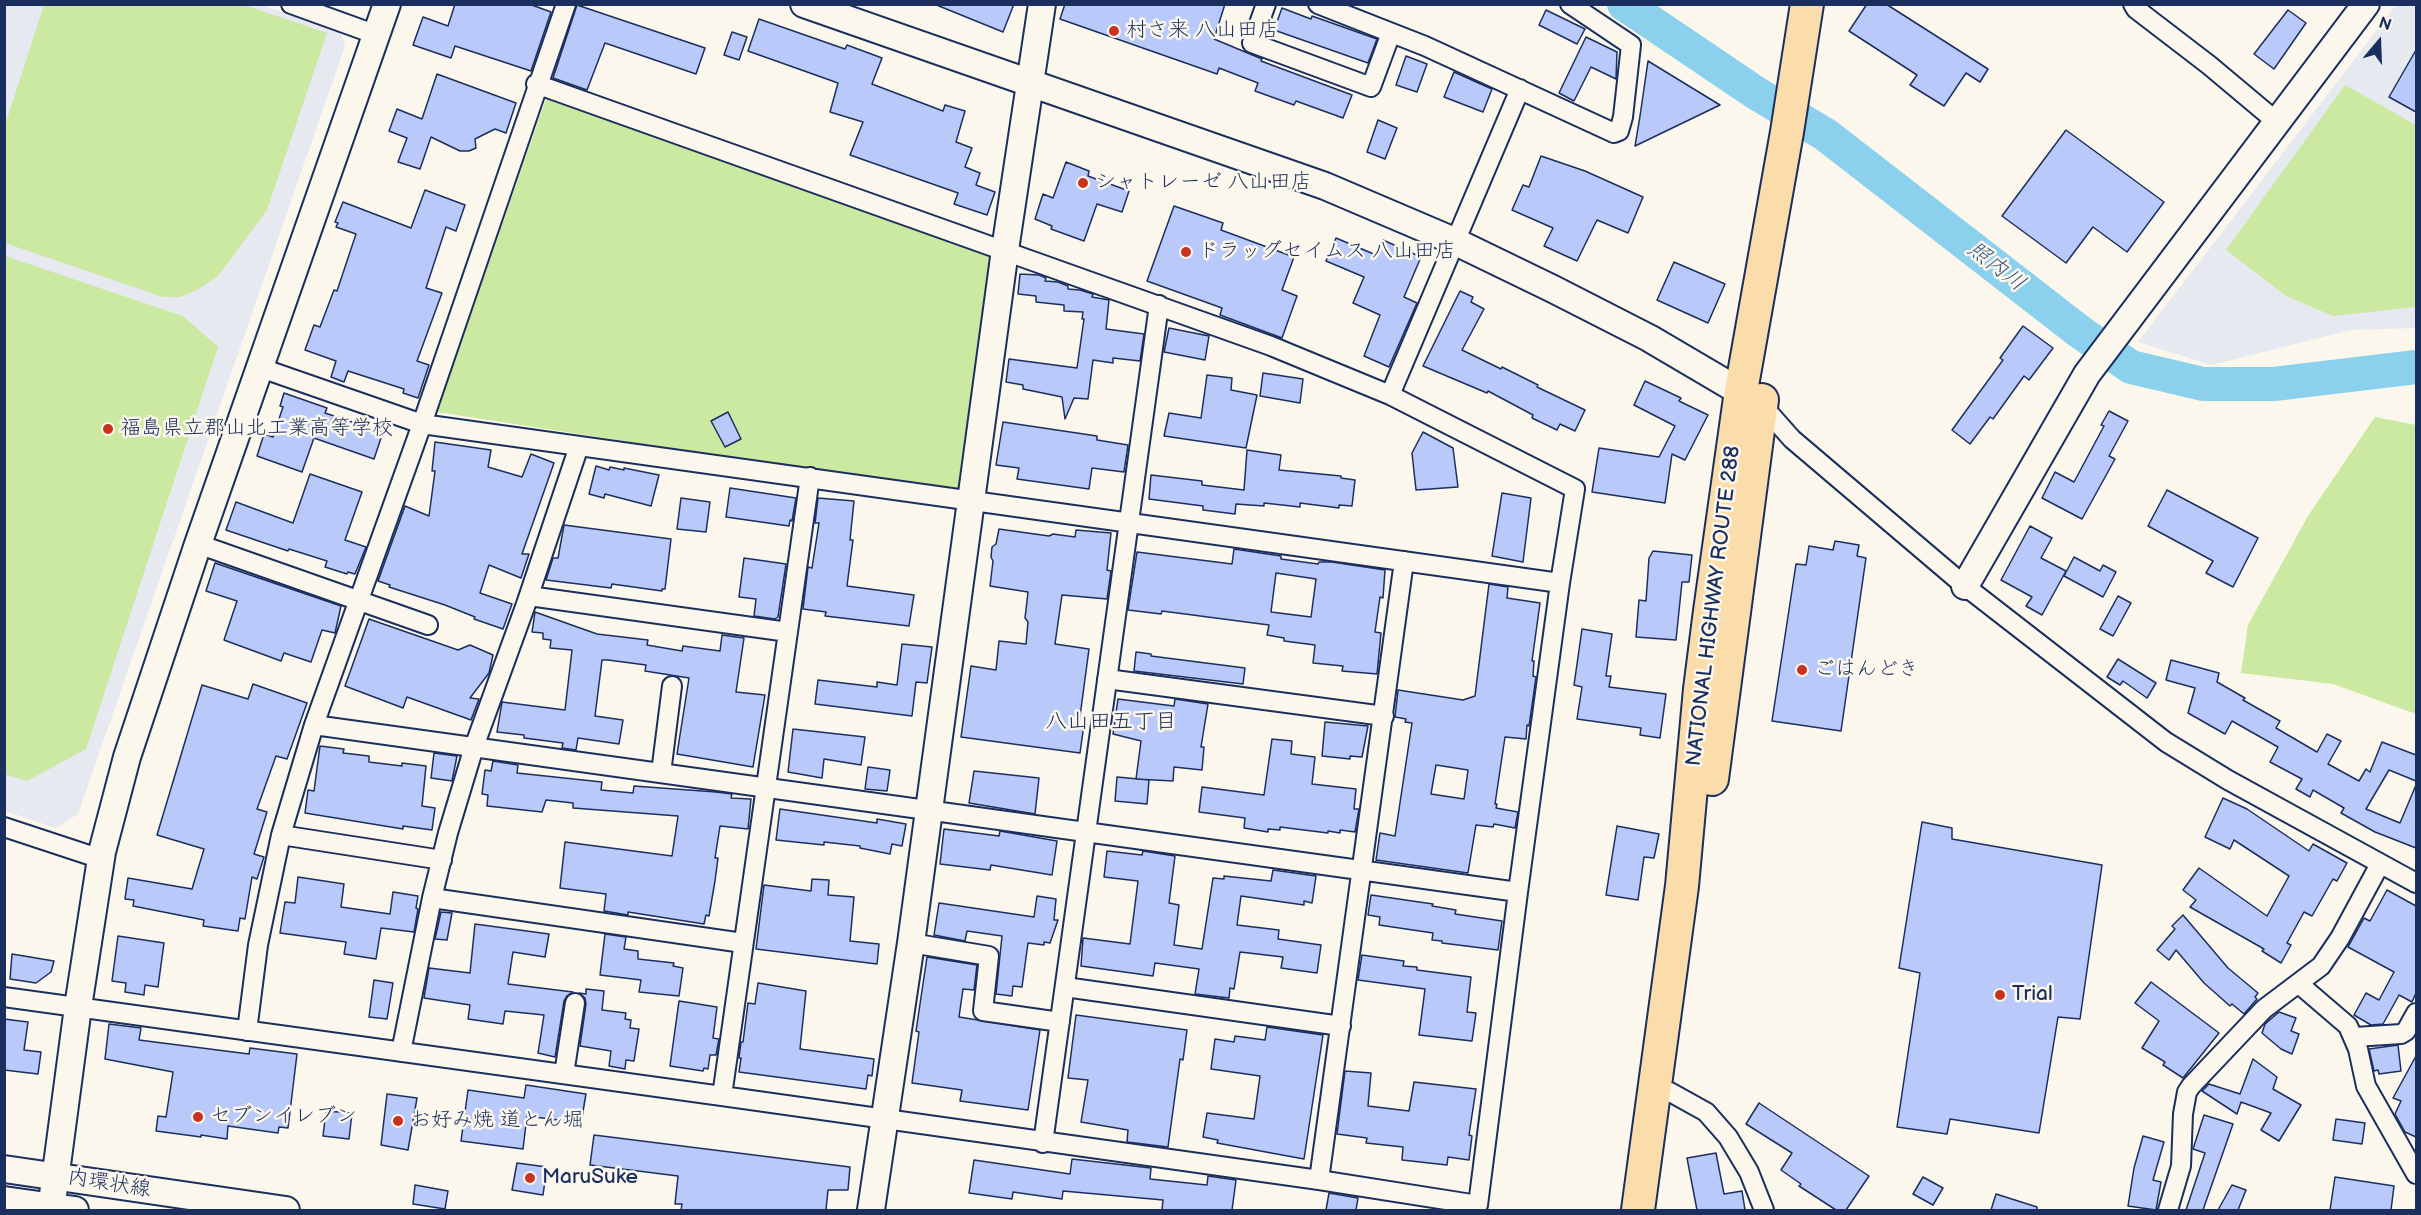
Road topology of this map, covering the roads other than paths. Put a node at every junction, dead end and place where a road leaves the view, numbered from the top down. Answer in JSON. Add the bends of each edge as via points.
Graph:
{"nodes":[{"id":1,"x":291,"y":4,"type":"edge"},
{"id":2,"x":387,"y":4,"type":"edge"},
{"id":3,"x":566,"y":4,"type":"edge"},
{"id":4,"x":804,"y":4,"type":"edge"},
{"id":5,"x":1042,"y":4,"type":"edge"},
{"id":6,"x":1266,"y":4,"type":"edge"},
{"id":7,"x":1318,"y":4,"type":"edge"},
{"id":8,"x":1570,"y":4,"type":"edge"},
{"id":9,"x":1807,"y":4,"type":"edge"},
{"id":10,"x":1823,"y":4,"type":"edge"},
{"id":11,"x":2133,"y":4,"type":"edge"},
{"id":12,"x":2366,"y":4,"type":"edge"},
{"id":13,"x":1391,"y":33,"type":"junction"},
{"id":14,"x":376,"y":35,"type":"junction"},
{"id":15,"x":1805,"y":76,"type":"junction"},
{"id":16,"x":536,"y":84,"type":"junction"},
{"id":17,"x":1032,"y":84,"type":"junction"},
{"id":18,"x":1520,"y":88,"type":"junction"},
{"id":19,"x":2277,"y":122,"type":"junction"},
{"id":20,"x":1454,"y":242,"type":"junction"},
{"id":21,"x":1005,"y":250,"type":"junction"},
{"id":22,"x":1159,"y":305,"type":"junction"},
{"id":23,"x":261,"y":368,"type":"junction"},
{"id":24,"x":1390,"y":395,"type":"junction"},
{"id":25,"x":1751,"y":398,"type":"junction"},
{"id":26,"x":422,"y":424,"type":"junction"},
{"id":27,"x":579,"y":446,"type":"junction"},
{"id":28,"x":810,"y":477,"type":"junction"},
{"id":29,"x":972,"y":502,"type":"junction"},
{"id":30,"x":1128,"y":523,"type":"junction"},
{"id":31,"x":198,"y":544,"type":"junction"},
{"id":32,"x":1404,"y":561,"type":"junction"},
{"id":33,"x":1560,"y":583,"type":"junction"},
{"id":34,"x":1965,"y":586,"type":"junction"},
{"id":35,"x":529,"y":596,"type":"junction"},
{"id":36,"x":358,"y":601,"type":"junction"},
{"id":37,"x":428,"y":625,"type":"dead end"},
{"id":38,"x":788,"y":632,"type":"junction"},
{"id":39,"x":1107,"y":679,"type":"junction"},
{"id":40,"x":672,"y":686,"type":"dead end"},
{"id":41,"x":1384,"y":716,"type":"junction"},
{"id":42,"x":314,"y":725,"type":"junction"},
{"id":43,"x":474,"y":747,"type":"junction"},
{"id":44,"x":661,"y":774,"type":"junction"},
{"id":45,"x":765,"y":788,"type":"junction"},
{"id":46,"x":928,"y":812,"type":"junction"},
{"id":47,"x":4,"y":827,"type":"edge"},
{"id":48,"x":1086,"y":833,"type":"junction"},
{"id":49,"x":281,"y":835,"type":"junction"},
{"id":50,"x":101,"y":859,"type":"junction"},
{"id":51,"x":442,"y":860,"type":"junction"},
{"id":52,"x":2380,"y":864,"type":"junction"},
{"id":53,"x":1363,"y":872,"type":"junction"},
{"id":54,"x":2416,"y":883,"type":"edge"},
{"id":55,"x":1518,"y":892,"type":"junction"},
{"id":56,"x":432,"y":898,"type":"junction"},
{"id":57,"x":743,"y":943,"type":"junction"},
{"id":58,"x":910,"y":943,"type":"junction"},
{"id":59,"x":2298,"y":984,"type":"junction"},
{"id":60,"x":1065,"y":987,"type":"junction"},
{"id":61,"x":4,"y":997,"type":"edge"},
{"id":62,"x":575,"y":1003,"type":"dead end"},
{"id":63,"x":78,"y":1007,"type":"junction"},
{"id":64,"x":2416,"y":1013,"type":"edge"},
{"id":65,"x":1060,"y":1022,"type":"junction"},
{"id":66,"x":1341,"y":1026,"type":"junction"},
{"id":67,"x":247,"y":1032,"type":"junction"},
{"id":68,"x":2355,"y":1037,"type":"junction"},
{"id":69,"x":401,"y":1052,"type":"junction"},
{"id":70,"x":564,"y":1074,"type":"junction"},
{"id":71,"x":1662,"y":1091,"type":"junction"},
{"id":72,"x":722,"y":1096,"type":"junction"},
{"id":73,"x":885,"y":1120,"type":"junction"},
{"id":74,"x":1043,"y":1143,"type":"junction"},
{"id":75,"x":4,"y":1169,"type":"edge"},
{"id":76,"x":2416,"y":1174,"type":"edge"},
{"id":77,"x":55,"y":1176,"type":"junction"},
{"id":78,"x":1319,"y":1180,"type":"junction"},
{"id":79,"x":4,"y":1200,"type":"edge"},
{"id":80,"x":59,"y":1209,"type":"edge"},
{"id":81,"x":286,"y":1210,"type":"edge"},
{"id":82,"x":871,"y":1210,"type":"edge"},
{"id":83,"x":1638,"y":1210,"type":"edge"},
{"id":84,"x":1654,"y":1210,"type":"edge"},
{"id":85,"x":1764,"y":1210,"type":"edge"},
{"id":86,"x":2168,"y":1210,"type":"edge"}],
"edges":[{"from":1,"to":14,"type":"street"},
{"from":2,"to":14,"type":"street"},
{"from":3,"to":16,"type":"street"},
{"from":4,"to":17,"type":"street"},
{"from":5,"to":17,"type":"street"},
{"from":6,"to":13,"type":"street","via":[[1251,43],[1371,87]]},
{"from":7,"to":13,"type":"street"},
{"from":8,"to":18,"type":"street","via":[[1631,45],[1619,131],[1609,132]]},
{"from":9,"to":15,"type":"highway","name":"NATIONAL HIGHWAY ROUTE 288"},
{"from":10,"to":15,"type":"highway","name":"NATIONAL HIGHWAY ROUTE 288"},
{"from":11,"to":19,"type":"street"},
{"from":12,"to":19,"type":"street"},
{"from":13,"to":18,"type":"street"},
{"from":14,"to":23,"type":"street"},
{"from":15,"to":25,"type":"highway","name":"NATIONAL HIGHWAY ROUTE 288"},
{"from":16,"to":21,"type":"street"},
{"from":16,"to":26,"type":"street"},
{"from":17,"to":20,"type":"street","via":[[1325,186]]},
{"from":17,"to":21,"type":"street"},
{"from":18,"to":20,"type":"street"},
{"from":19,"to":34,"type":"street","via":[[2095,364]]},
{"from":20,"to":24,"type":"street"},
{"from":20,"to":25,"type":"street","via":[[1649,338]]},
{"from":21,"to":22,"type":"street"},
{"from":21,"to":29,"type":"street"},
{"from":22,"to":24,"type":"street"},
{"from":22,"to":30,"type":"street"},
{"from":23,"to":26,"type":"street"},
{"from":23,"to":31,"type":"street"},
{"from":24,"to":33,"type":"street","via":[[1575,489]]},
{"from":25,"to":34,"type":"street","via":[[1792,439]]},
{"from":25,"to":71,"type":"highway","name":"NATIONAL HIGHWAY ROUTE 288"},
{"from":26,"to":27,"type":"street"},
{"from":26,"to":36,"type":"street"},
{"from":27,"to":28,"type":"street"},
{"from":27,"to":35,"type":"street"},
{"from":28,"to":29,"type":"street"},
{"from":28,"to":38,"type":"street"},
{"from":29,"to":30,"type":"street"},
{"from":29,"to":46,"type":"street"},
{"from":30,"to":32,"type":"street"},
{"from":30,"to":39,"type":"street"},
{"from":31,"to":36,"type":"street"},
{"from":31,"to":50,"type":"street","via":[[127,757]]},
{"from":32,"to":33,"type":"street"},
{"from":32,"to":41,"type":"street"},
{"from":33,"to":55,"type":"street"},
{"from":34,"to":52,"type":"street","via":[[2166,742]]},
{"from":35,"to":38,"type":"street"},
{"from":35,"to":43,"type":"street"},
{"from":36,"to":37,"type":"street"},
{"from":36,"to":42,"type":"street"},
{"from":38,"to":45,"type":"street"},
{"from":39,"to":41,"type":"street"},
{"from":39,"to":48,"type":"street"},
{"from":40,"to":44,"type":"street"},
{"from":41,"to":53,"type":"street"},
{"from":42,"to":43,"type":"street"},
{"from":42,"to":49,"type":"street"},
{"from":43,"to":44,"type":"street"},
{"from":43,"to":51,"type":"street"},
{"from":44,"to":45,"type":"street"},
{"from":45,"to":46,"type":"street"},
{"from":45,"to":57,"type":"street"},
{"from":46,"to":48,"type":"street"},
{"from":46,"to":58,"type":"street"},
{"from":47,"to":50,"type":"street"},
{"from":48,"to":53,"type":"street"},
{"from":48,"to":60,"type":"street"},
{"from":49,"to":51,"type":"street"},
{"from":49,"to":67,"type":"street","via":[[258,945]]},
{"from":50,"to":63,"type":"street"},
{"from":51,"to":56,"type":"street"},
{"from":52,"to":54,"type":"street"},
{"from":52,"to":59,"type":"street","via":[[2321,966]]},
{"from":53,"to":55,"type":"street"},
{"from":53,"to":66,"type":"street"},
{"from":55,"to":78,"type":"street","via":[[1478,1205]]},
{"from":56,"to":57,"type":"street"},
{"from":56,"to":69,"type":"street"},
{"from":57,"to":72,"type":"street"},
{"from":58,"to":65,"type":"street","via":[[989,956],[983,1011]]},
{"from":58,"to":73,"type":"street"},
{"from":59,"to":68,"type":"street","via":[[2342,1019]]},
{"from":59,"to":86,"type":"street","via":[[2264,1009],[2187,1092],[2181,1166]]},
{"from":60,"to":65,"type":"street"},
{"from":60,"to":66,"type":"street"},
{"from":61,"to":63,"type":"street"},
{"from":62,"to":70,"type":"street"},
{"from":63,"to":67,"type":"street"},
{"from":63,"to":77,"type":"street"},
{"from":64,"to":68,"type":"street","via":[[2402,1034]]},
{"from":65,"to":74,"type":"street"},
{"from":66,"to":78,"type":"street"},
{"from":67,"to":69,"type":"street"},
{"from":68,"to":76,"type":"street","via":[[2366,1086]]},
{"from":69,"to":70,"type":"street"},
{"from":70,"to":72,"type":"street"},
{"from":71,"to":83,"type":"highway","name":"NATIONAL HIGHWAY ROUTE 288"},
{"from":71,"to":84,"type":"highway","name":"NATIONAL HIGHWAY ROUTE 288"},
{"from":71,"to":85,"type":"street","via":[[1706,1112],[1728,1137],[1749,1172]]},
{"from":72,"to":73,"type":"street"},
{"from":73,"to":74,"type":"street"},
{"from":73,"to":82,"type":"street"},
{"from":74,"to":78,"type":"street"},
{"from":75,"to":77,"type":"street","name":"内環状線"},
{"from":77,"to":80,"type":"street"},
{"from":77,"to":81,"type":"street","name":"内環状線"},
{"from":79,"to":80,"type":"street"}]}
